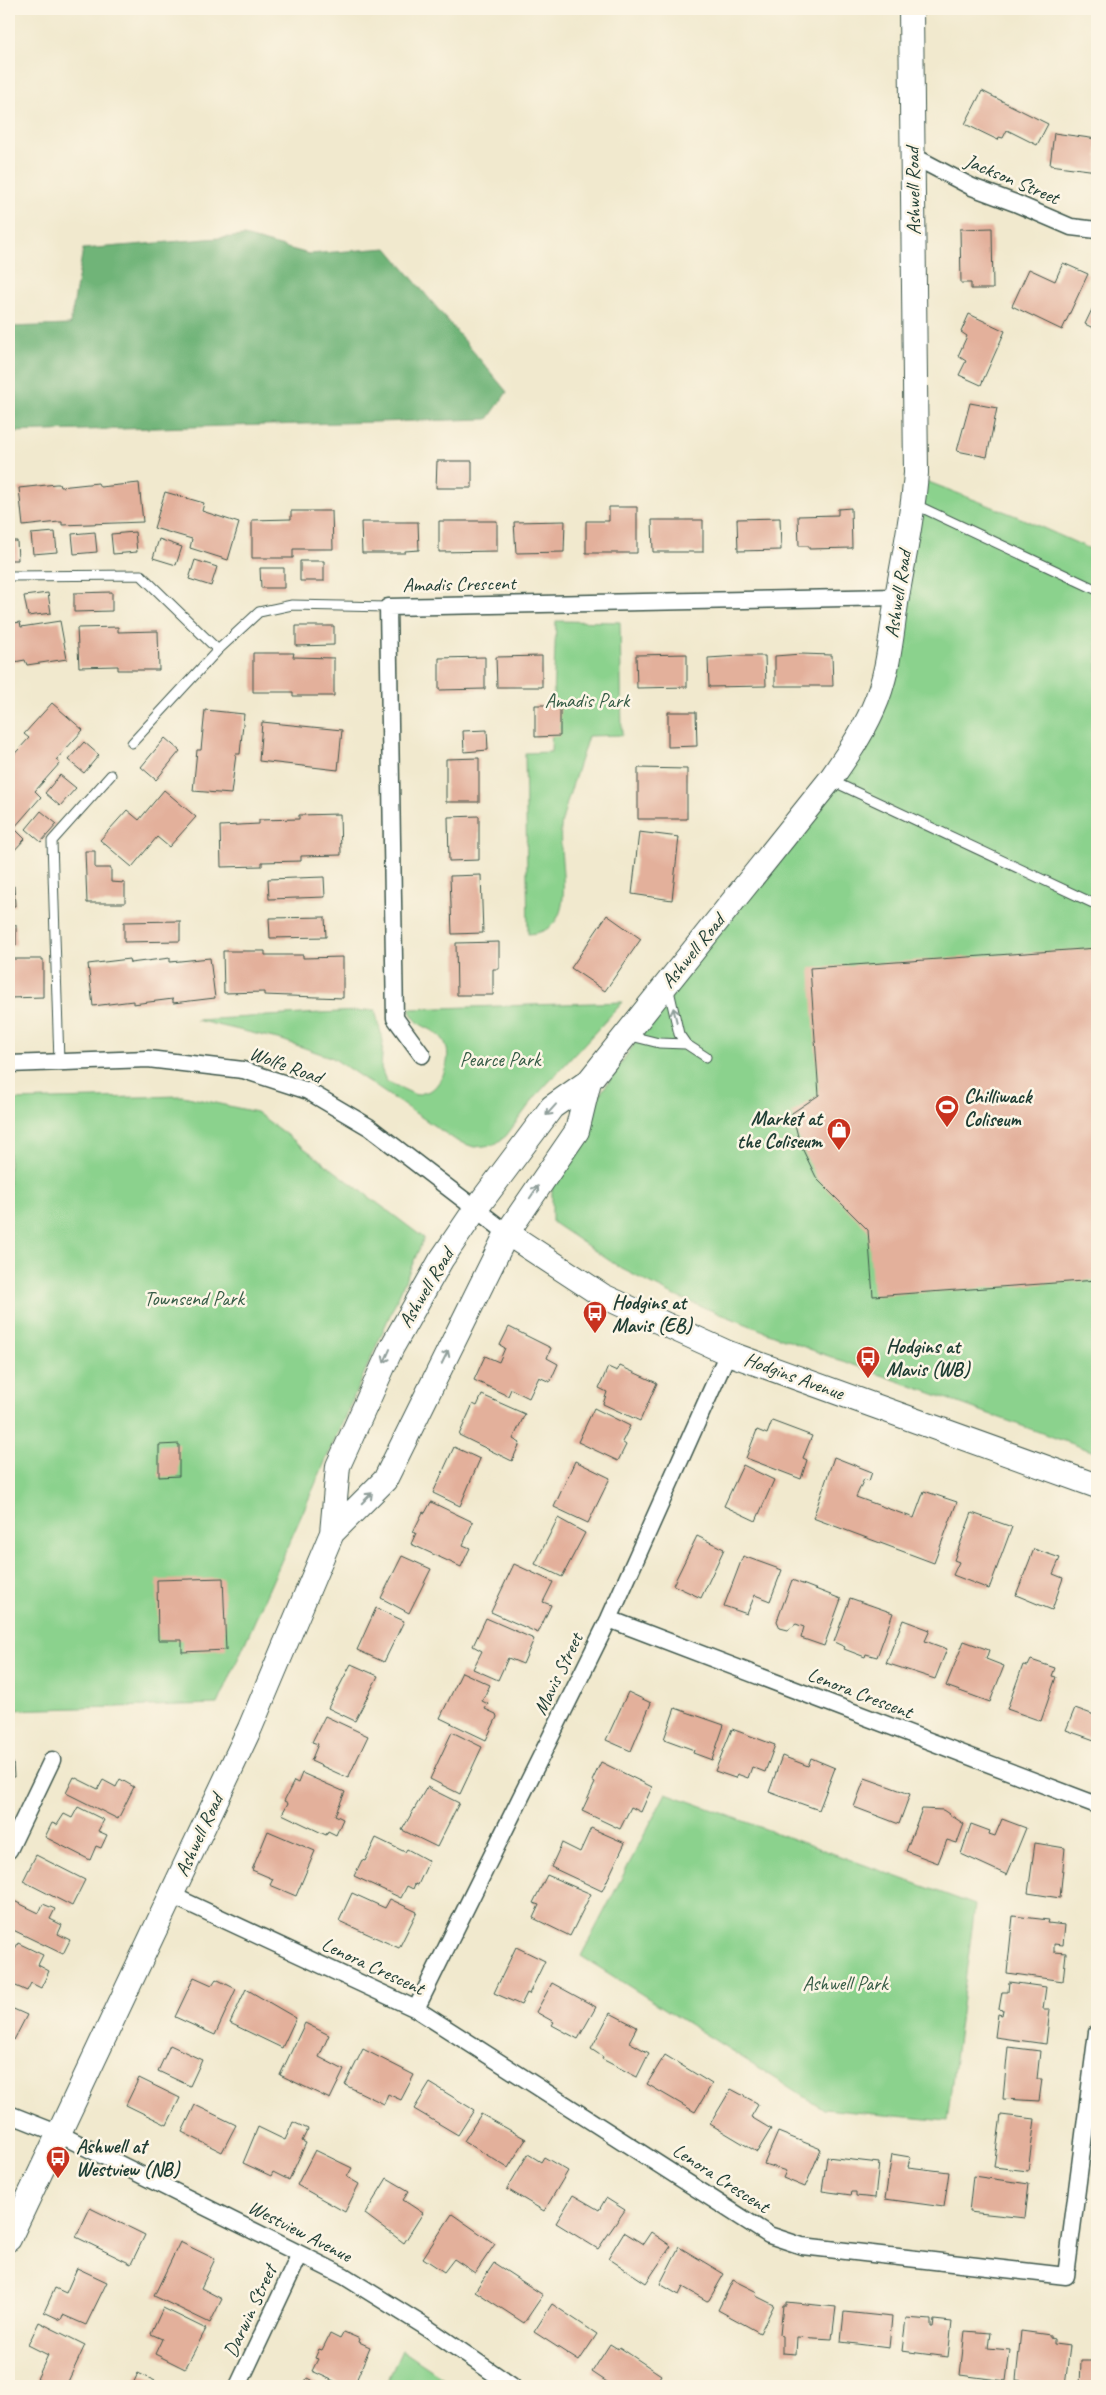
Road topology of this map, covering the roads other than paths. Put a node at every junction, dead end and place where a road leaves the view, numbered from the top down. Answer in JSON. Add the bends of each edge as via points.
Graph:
{"nodes":[{"id":1,"x":911,"y":9,"type":"edge"},
{"id":2,"x":913,"y":156,"type":"junction"},
{"id":3,"x":1097,"y":230,"type":"edge"},
{"id":4,"x":914,"y":504,"type":"junction"},
{"id":5,"x":9,"y":576,"type":"edge"},
{"id":6,"x":1097,"y":590,"type":"edge"},
{"id":7,"x":897,"y":597,"type":"junction"},
{"id":8,"x":388,"y":607,"type":"junction"},
{"id":9,"x":218,"y":650,"type":"junction"},
{"id":10,"x":132,"y":743,"type":"dead end"},
{"id":11,"x":111,"y":775,"type":"dead end"},
{"id":12,"x":830,"y":780,"type":"junction"},
{"id":13,"x":1097,"y":905,"type":"edge"},
{"id":14,"x":667,"y":984,"type":"junction"},
{"id":15,"x":626,"y":1035,"type":"junction"},
{"id":16,"x":686,"y":1044,"type":"junction"},
{"id":17,"x":422,"y":1055,"type":"dead end"},
{"id":18,"x":706,"y":1056,"type":"dead end"},
{"id":19,"x":59,"y":1062,"type":"junction"},
{"id":20,"x":9,"y":1064,"type":"edge"},
{"id":21,"x":589,"y":1081,"type":"junction"},
{"id":22,"x":476,"y":1210,"type":"junction"},
{"id":23,"x":507,"y":1232,"type":"junction"},
{"id":24,"x":728,"y":1353,"type":"junction"},
{"id":25,"x":1097,"y":1486,"type":"edge"},
{"id":26,"x":332,"y":1533,"type":"junction"},
{"id":27,"x":608,"y":1619,"type":"junction"},
{"id":28,"x":52,"y":1760,"type":"dead end"},
{"id":29,"x":1097,"y":1805,"type":"edge"},
{"id":30,"x":9,"y":1850,"type":"edge"},
{"id":31,"x":171,"y":1894,"type":"junction"},
{"id":32,"x":416,"y":2009,"type":"junction"},
{"id":33,"x":1097,"y":2032,"type":"edge"},
{"id":34,"x":9,"y":2114,"type":"edge"},
{"id":35,"x":57,"y":2134,"type":"junction"},
{"id":36,"x":9,"y":2238,"type":"edge"},
{"id":37,"x":300,"y":2254,"type":"junction"},
{"id":38,"x":238,"y":2386,"type":"edge"},
{"id":39,"x":512,"y":2386,"type":"edge"}],
"edges":[{"from":1,"to":2,"type":"street","name":"Ashwell Road"},
{"from":2,"to":3,"type":"street","name":"Jackson Street","via":[[972,186],[1070,227]]},
{"from":2,"to":4,"type":"street","name":"Ashwell Road"},
{"from":4,"to":6,"type":"lane"},
{"from":4,"to":7,"type":"street","name":"Ashwell Road"},
{"from":5,"to":9,"type":"lane","via":[[141,575]]},
{"from":7,"to":8,"type":"street","name":"Amadis Crescent"},
{"from":7,"to":12,"type":"street","name":"Ashwell Road","via":[[885,673],[874,708]]},
{"from":8,"to":9,"type":"lane","via":[[292,605],[259,612]]},
{"from":8,"to":17,"type":"street","name":"Amadis Crescent","via":[[395,1018]]},
{"from":9,"to":10,"type":"lane"},
{"from":11,"to":19,"type":"lane","via":[[52,841]]},
{"from":12,"to":13,"type":"lane"},
{"from":12,"to":14,"type":"street","name":"Ashwell Road"},
{"from":14,"to":15,"type":"street","name":"Ashwell Road"},
{"from":16,"to":14,"type":"lane","one_way":true,"via":[[679,1034]]},
{"from":15,"to":16,"type":"lane","via":[[659,1043]]},
{"from":15,"to":21,"type":"street","name":"Ashwell Road"},
{"from":16,"to":18,"type":"lane"},
{"from":19,"to":20,"type":"street","name":"Wolfe Road"},
{"from":19,"to":22,"type":"street","name":"Wolfe Road","via":[[148,1059],[224,1067],[308,1091],[369,1128]]},
{"from":21,"to":22,"type":"street","name":"Ashwell Road","one_way":true,"via":[[552,1107]]},
{"from":23,"to":21,"type":"street","name":"Ashwell Road","one_way":true,"via":[[577,1131]]},
{"from":22,"to":23,"type":"street","name":"Wolfe Road"},
{"from":22,"to":26,"type":"street","name":"Ashwell Road","one_way":true,"via":[[441,1260],[392,1347],[338,1466]]},
{"from":23,"to":24,"type":"street","name":"Hodgins Avenue","via":[[603,1296]]},
{"from":26,"to":23,"type":"street","name":"Ashwell Road","one_way":true,"via":[[385,1480]]},
{"from":24,"to":25,"type":"street","name":"Hodgins Avenue"},
{"from":24,"to":27,"type":"street","name":"Mavis Street"},
{"from":26,"to":31,"type":"street","name":"Ashwell Road","via":[[250,1728]]},
{"from":27,"to":29,"type":"street","name":"Lenora Crescent"},
{"from":27,"to":32,"type":"street","name":"Mavis Street"},
{"from":28,"to":30,"type":"street"},
{"from":31,"to":32,"type":"street","name":"Lenora Crescent"},
{"from":31,"to":35,"type":"street","name":"Ashwell Road"},
{"from":32,"to":33,"type":"street","name":"Lenora Crescent","via":[[769,2235],[802,2246],[1066,2276]]},
{"from":34,"to":35,"type":"street"},
{"from":35,"to":36,"type":"street","name":"Ashwell Road"},
{"from":35,"to":37,"type":"street","name":"Westview Avenue"},
{"from":37,"to":38,"type":"street","name":"Darwin Street"},
{"from":37,"to":39,"type":"street","name":"Westview Avenue","via":[[367,2290]]}]}
